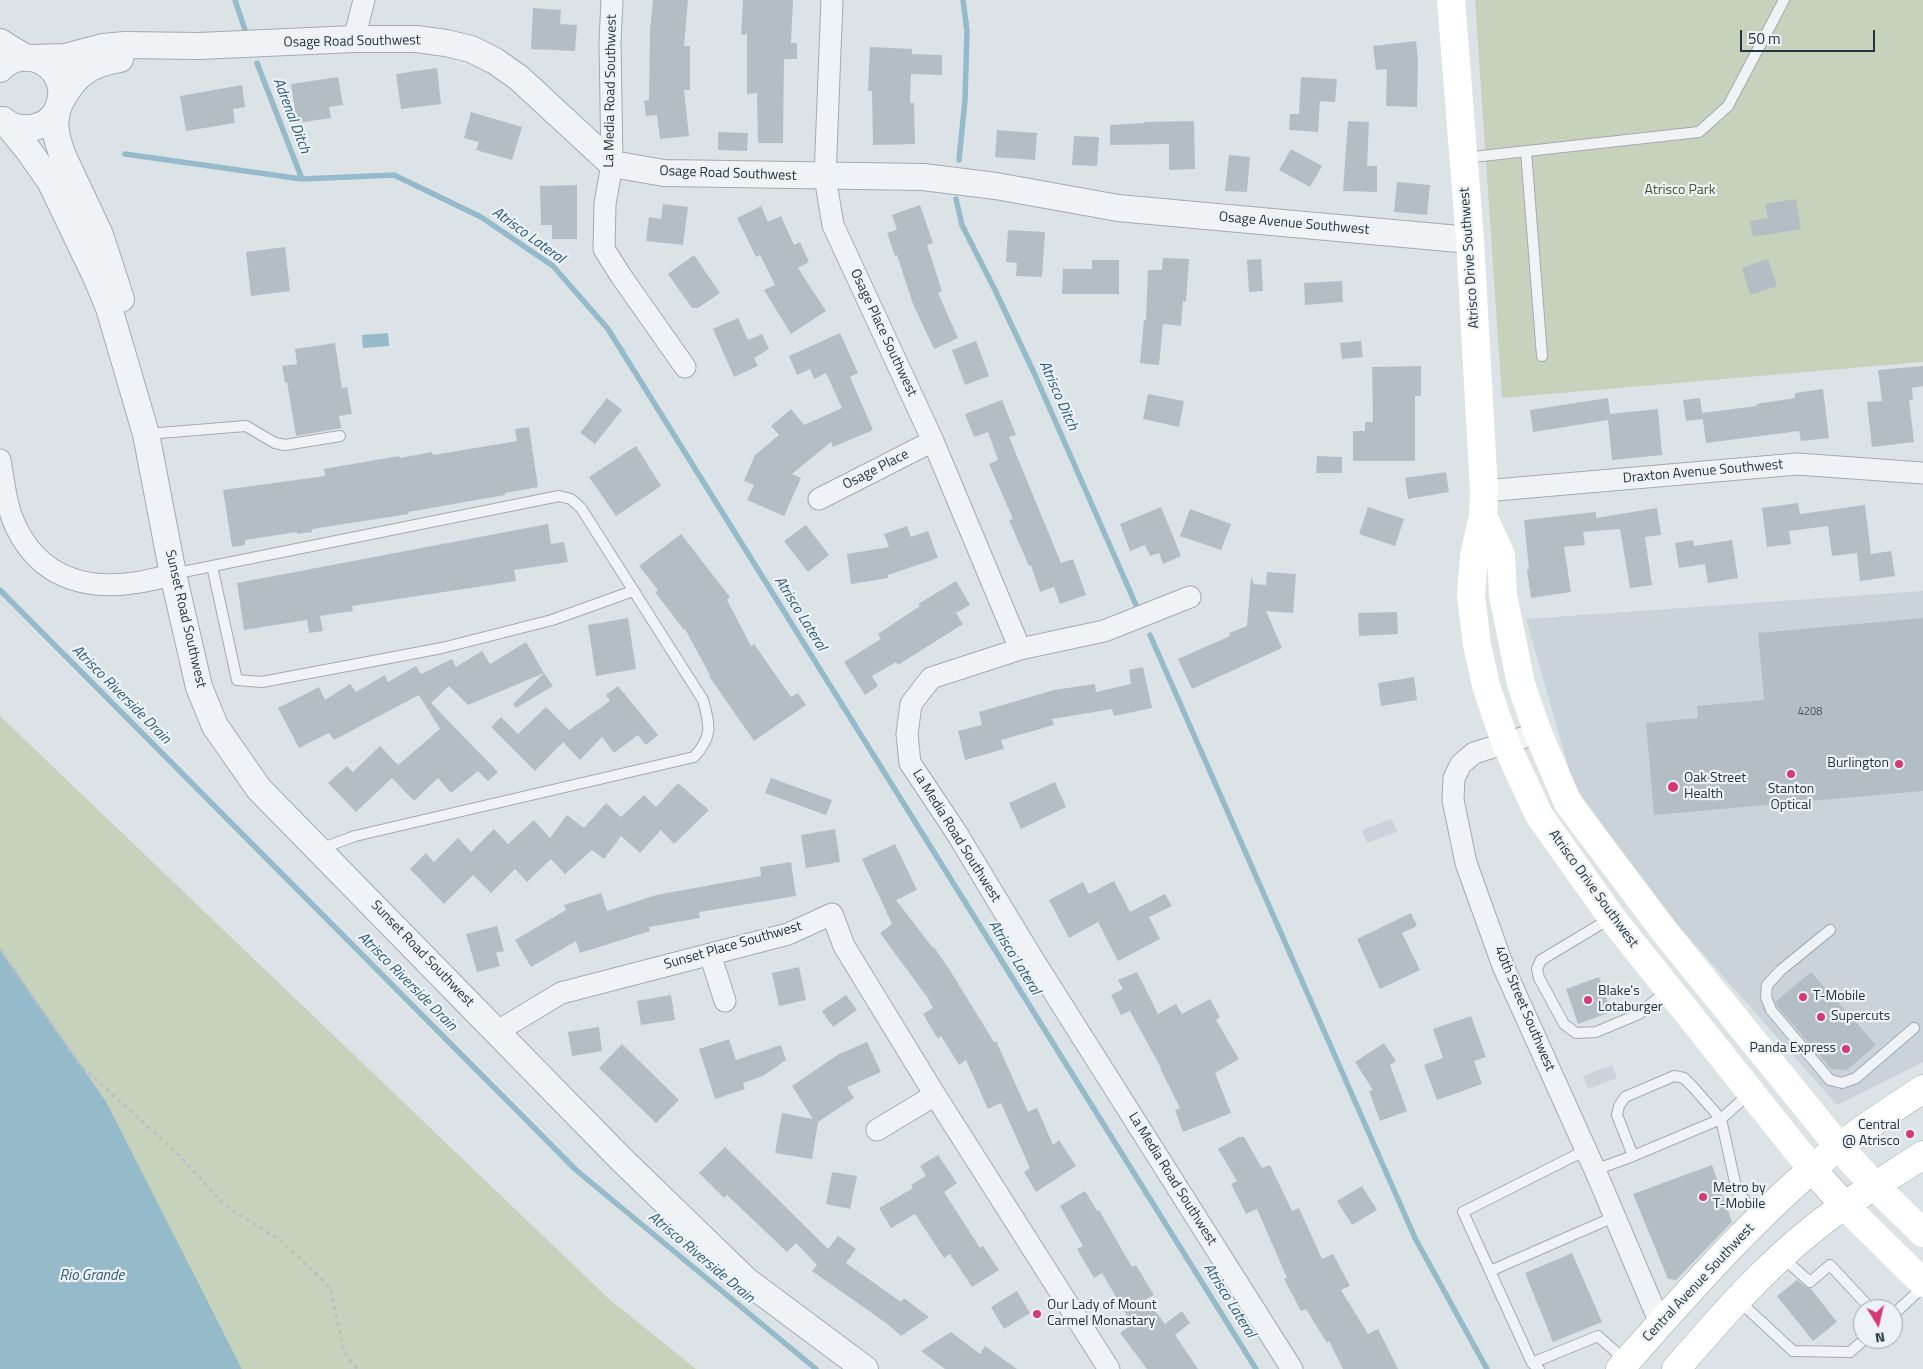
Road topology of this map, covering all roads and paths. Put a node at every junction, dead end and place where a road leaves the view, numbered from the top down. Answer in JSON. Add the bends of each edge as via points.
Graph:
{"nodes":[{"id":1,"x":364,"y":0,"type":"edge"},
{"id":2,"x":612,"y":0,"type":"edge"},
{"id":3,"x":832,"y":0,"type":"edge"},
{"id":4,"x":1451,"y":0,"type":"edge"},
{"id":5,"x":1784,"y":0,"type":"edge"},
{"id":6,"x":354,"y":39,"type":"junction"},
{"id":7,"x":0,"y":42,"type":"edge"},
{"id":8,"x":199,"y":46,"type":"junction"},
{"id":9,"x":29,"y":58,"type":"junction"},
{"id":10,"x":0,"y":69,"type":"edge"},
{"id":11,"x":59,"y":106,"type":"junction"},
{"id":12,"x":3,"y":120,"type":"edge"},
{"id":13,"x":1526,"y":151,"type":"junction"},
{"id":14,"x":1464,"y":158,"type":"junction"},
{"id":15,"x":612,"y":164,"type":"junction"},
{"id":16,"x":825,"y":177,"type":"junction"},
{"id":17,"x":1118,"y":208,"type":"joint"},
{"id":18,"x":1470,"y":240,"type":"junction"},
{"id":19,"x":1542,"y":356,"type":"dead end"},
{"id":20,"x":684,"y":367,"type":"dead end"},
{"id":21,"x":146,"y":434,"type":"junction"},
{"id":22,"x":340,"y":436,"type":"dead end"},
{"id":23,"x":933,"y":441,"type":"junction"},
{"id":24,"x":0,"y":460,"type":"edge"},
{"id":25,"x":1923,"y":473,"type":"edge"},
{"id":26,"x":819,"y":499,"type":"dead end"},
{"id":27,"x":1483,"y":504,"type":"junction"},
{"id":28,"x":212,"y":566,"type":"junction"},
{"id":29,"x":173,"y":574,"type":"junction"},
{"id":30,"x":633,"y":591,"type":"junction"},
{"id":31,"x":1190,"y":597,"type":"dead end"},
{"id":32,"x":1020,"y":649,"type":"junction"},
{"id":33,"x":1538,"y":733,"type":"junction"},
{"id":34,"x":1506,"y":744,"type":"junction"},
{"id":35,"x":319,"y":849,"type":"junction"},
{"id":36,"x":1612,"y":918,"type":"junction"},
{"id":37,"x":1830,"y":930,"type":"dead end"},
{"id":38,"x":0,"y":949,"type":"edge"},
{"id":39,"x":710,"y":954,"type":"junction"},
{"id":40,"x":1668,"y":989,"type":"junction"},
{"id":41,"x":725,"y":1001,"type":"dead end"},
{"id":42,"x":1914,"y":1028,"type":"dead end"},
{"id":43,"x":498,"y":1031,"type":"junction"},
{"id":44,"x":1923,"y":1089,"type":"edge"},
{"id":45,"x":1751,"y":1092,"type":"junction"},
{"id":46,"x":935,"y":1095,"type":"junction"},
{"id":47,"x":1721,"y":1119,"type":"junction"},
{"id":48,"x":877,"y":1130,"type":"dead end"},
{"id":49,"x":1839,"y":1147,"type":"junction"},
{"id":50,"x":1923,"y":1155,"type":"edge"},
{"id":51,"x":1633,"y":1156,"type":"junction"},
{"id":52,"x":1590,"y":1160,"type":"junction"},
{"id":53,"x":1812,"y":1169,"type":"junction"},
{"id":54,"x":1875,"y":1186,"type":"junction"},
{"id":55,"x":1844,"y":1205,"type":"junction"},
{"id":56,"x":1614,"y":1217,"type":"junction"},
{"id":57,"x":1760,"y":1217,"type":"junction"},
{"id":58,"x":1923,"y":1233,"type":"edge"},
{"id":59,"x":1782,"y":1257,"type":"junction"},
{"id":60,"x":1490,"y":1271,"type":"junction"},
{"id":61,"x":1923,"y":1283,"type":"edge"},
{"id":62,"x":1923,"y":1287,"type":"edge"},
{"id":63,"x":1738,"y":1299,"type":"junction"},
{"id":64,"x":1862,"y":1299,"type":"edge"},
{"id":65,"x":1903,"y":1305,"type":"edge"},
{"id":66,"x":1660,"y":1324,"type":"junction"},
{"id":67,"x":1853,"y":1349,"type":"edge"},
{"id":68,"x":1623,"y":1365,"type":"edge"},
{"id":69,"x":1535,"y":1366,"type":"edge"},
{"id":70,"x":357,"y":1369,"type":"edge"},
{"id":71,"x":865,"y":1369,"type":"edge"},
{"id":72,"x":1109,"y":1369,"type":"edge"},
{"id":73,"x":1292,"y":1369,"type":"edge"},
{"id":74,"x":1676,"y":1369,"type":"edge"}],
"edges":[{"from":1,"to":6,"type":"street"},
{"from":2,"to":15,"type":"street","name":"La Media Road Southwest"},
{"from":3,"to":16,"type":"street","name":"Osage Place Southwest"},
{"from":4,"to":14,"type":"main road","name":"Atrisco Drive Southwest"},
{"from":5,"to":13,"type":"lane","via":[[1728,106],[1699,132]]},
{"from":6,"to":8,"type":"street","name":"Osage Road Southwest"},
{"from":6,"to":15,"type":"street","name":"Osage Road Southwest","via":[[416,39],[471,49],[519,78]]},
{"from":7,"to":9,"type":"street"},
{"from":8,"to":9,"type":"street","name":"Osage Road Southwest","via":[[114,46],[65,57]]},
{"from":8,"to":11,"type":"street","name":"Osage Road Southwest","via":[[101,63],[81,74],[68,88]]},
{"from":9,"to":10,"type":"street","via":[[14,60]]},
{"from":9,"to":11,"type":"street","name":"Sunset Road Southwest","via":[[49,66],[57,75],[61,86]]},
{"from":11,"to":12,"type":"street","name":"Osage Road Southwest","via":[[45,123],[34,128],[17,128]]},
{"from":11,"to":21,"type":"street","name":"Sunset Road Southwest","via":[[55,124],[62,154],[100,235],[126,315],[137,363]]},
{"from":12,"to":21,"type":"street","name":"Sunset Road Southwest","via":[[50,181],[97,279],[117,332]]},
{"from":13,"to":14,"type":"lane"},
{"from":13,"to":19,"type":"lane"},
{"from":14,"to":18,"type":"main road","name":"Atrisco Drive Southwest"},
{"from":15,"to":16,"type":"street","name":"Osage Road Southwest","via":[[664,173]]},
{"from":15,"to":20,"type":"street","name":"La Media Road Southwest","via":[[605,204],[604,249]]},
{"from":16,"to":17,"type":"street","name":"Osage Road Southwest","via":[[923,177],[996,186]]},
{"from":16,"to":23,"type":"street","name":"Osage Place Southwest","via":[[833,225]]},
{"from":17,"to":18,"type":"street","name":"Osage Avenue Southwest"},
{"from":18,"to":27,"type":"main road","name":"Atrisco Drive Southwest"},
{"from":21,"to":22,"type":"lane","via":[[246,426],[275,443],[286,445]]},
{"from":21,"to":29,"type":"street","name":"Sunset Road Southwest"},
{"from":23,"to":26,"type":"street","name":"Osage Place"},
{"from":23,"to":32,"type":"street","name":"Osage Place Southwest"},
{"from":24,"to":29,"type":"street","via":[[15,526],[33,554],[54,571],[76,581],[111,586]]},
{"from":25,"to":27,"type":"street","name":"Draxton Avenue Southwest","via":[[1797,464]]},
{"from":27,"to":33,"type":"main road","name":"Atrisco Drive Southwest","via":[[1501,555],[1503,595],[1512,641],[1521,684]]},
{"from":27,"to":34,"type":"main road","name":"Atrisco Drive Southwest","via":[[1471,596],[1485,681]]},
{"from":28,"to":29,"type":"lane"},
{"from":28,"to":30,"type":"lane","via":[[559,496],[571,499],[581,508]]},
{"from":28,"to":30,"type":"lane","via":[[237,680],[262,682],[442,648],[552,620]]},
{"from":29,"to":35,"type":"street","name":"Sunset Road Southwest","via":[[199,686],[215,726],[259,788]]},
{"from":30,"to":35,"type":"lane","via":[[703,700],[709,730],[705,745],[694,756],[355,836]]},
{"from":31,"to":32,"type":"street","name":"La Media Road Southwest","via":[[1104,631]]},
{"from":32,"to":73,"type":"street","name":"La Media Road Southwest","via":[[931,678],[911,704],[907,734],[910,763]]},
{"from":33,"to":34,"type":"street","name":"40th Street Southwest"},
{"from":33,"to":49,"type":"main road","name":"Atrisco Drive Southwest","via":[[1568,803],[1671,940]]},
{"from":34,"to":36,"type":"main road","name":"Atrisco Drive Southwest","via":[[1539,815]]},
{"from":34,"to":52,"type":"street","name":"40th Street Southwest","via":[[1474,754],[1461,764],[1454,778],[1453,800],[1458,827],[1466,863],[1503,966]]},
{"from":35,"to":43,"type":"street","name":"Sunset Road Southwest"},
{"from":36,"to":40,"type":"main road","name":"Atrisco Drive Southwest"},
{"from":36,"to":40,"type":"lane","via":[[1541,960],[1537,969],[1539,978],[1564,1024],[1576,1033],[1596,1032],[1639,1014]]},
{"from":37,"to":42,"type":"lane","via":[[1781,970],[1767,985],[1766,997],[1771,1010],[1824,1073],[1830,1080],[1842,1083],[1856,1078]]},
{"from":38,"to":70,"type":"path","via":[[80,1065],[180,1157],[224,1205],[280,1240],[330,1287],[344,1352]]},
{"from":39,"to":41,"type":"street"},
{"from":39,"to":43,"type":"street","name":"Sunset Place Southwest","via":[[562,993]]},
{"from":39,"to":46,"type":"street","name":"Sunset Place Southwest","via":[[788,934],[832,914],[844,946]]},
{"from":40,"to":45,"type":"main road","name":"Atrisco Drive Southwest"},
{"from":43,"to":71,"type":"street","name":"Sunset Road Southwest","via":[[621,1159],[747,1281]]},
{"from":44,"to":49,"type":"main road","name":"Central Avenue Southwest"},
{"from":45,"to":47,"type":"lane"},
{"from":45,"to":53,"type":"main road","name":"Atrisco Drive Southwest"},
{"from":46,"to":48,"type":"street"},
{"from":46,"to":72,"type":"street","name":"Sunset Place Southwest"},
{"from":47,"to":51,"type":"lane"},
{"from":47,"to":51,"type":"lane","via":[[1684,1078],[1674,1076],[1625,1097],[1619,1106],[1617,1115]]},
{"from":47,"to":57,"type":"lane","via":[[1737,1191]]},
{"from":49,"to":53,"type":"main road","name":"Central Avenue Southwest"},
{"from":49,"to":54,"type":"main road","name":"Atrisco Drive Southwest"},
{"from":50,"to":54,"type":"main road"},
{"from":51,"to":52,"type":"lane"},
{"from":52,"to":56,"type":"street","name":"40th Street Southwest"},
{"from":52,"to":60,"type":"lane","via":[[1463,1212]]},
{"from":53,"to":55,"type":"main road","name":"Atrisco Drive Southwest"},
{"from":53,"to":57,"type":"main road","name":"Central Avenue Southwest"},
{"from":54,"to":55,"type":"main road"},
{"from":54,"to":58,"type":"main road","name":"Atrisco Drive Southwest"},
{"from":55,"to":59,"type":"main road"},
{"from":55,"to":61,"type":"main road","name":"Atrisco Drive Southwest"},
{"from":56,"to":60,"type":"lane"},
{"from":56,"to":66,"type":"street","name":"40th Street Southwest"},
{"from":57,"to":66,"type":"main road","name":"Central Avenue Southwest"},
{"from":59,"to":63,"type":"main road"},
{"from":59,"to":64,"type":"lane","via":[[1810,1282],[1830,1265]]},
{"from":60,"to":69,"type":"lane"},
{"from":62,"to":65,"type":"lane"},
{"from":63,"to":67,"type":"lane","via":[[1793,1351],[1850,1352]]},
{"from":63,"to":74,"type":"main road"},
{"from":66,"to":68,"type":"main road","name":"Central Avenue Southwest"},
{"from":68,"to":69,"type":"lane","via":[[1598,1336]]}]}
